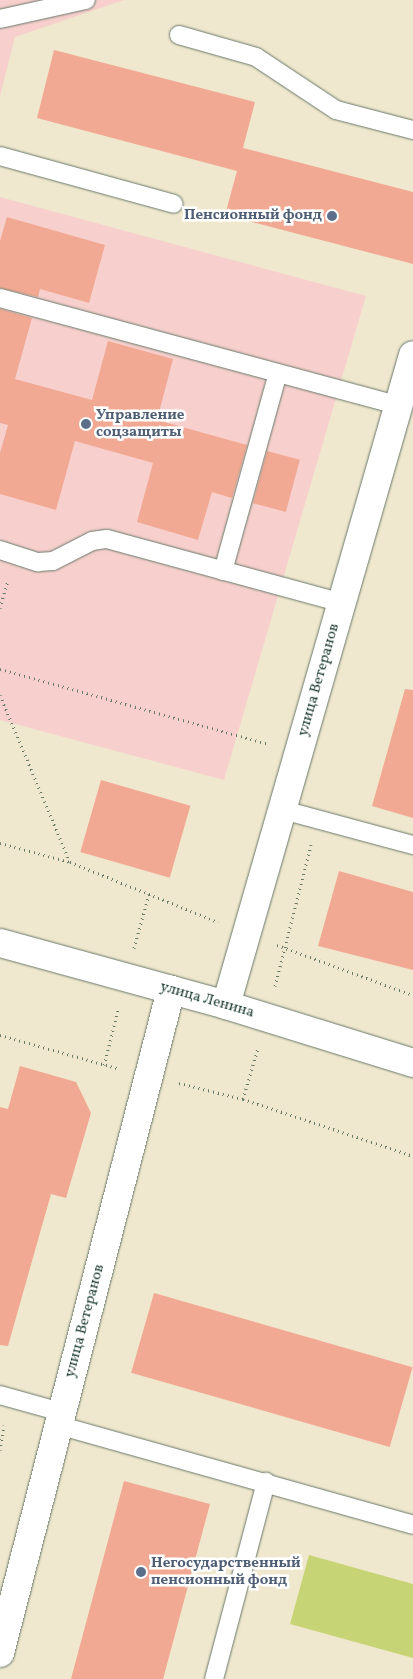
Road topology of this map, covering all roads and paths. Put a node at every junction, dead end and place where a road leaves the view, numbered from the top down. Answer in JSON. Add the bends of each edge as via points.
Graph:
{"nodes":[{"id":1,"x":86,"y":0,"type":"edge"},
{"id":2,"x":0,"y":19,"type":"edge"},
{"id":3,"x":179,"y":36,"type":"dead end"},
{"id":4,"x":413,"y":130,"type":"edge"},
{"id":5,"x":0,"y":156,"type":"edge"},
{"id":6,"x":174,"y":204,"type":"dead end"},
{"id":7,"x":0,"y":298,"type":"edge"},
{"id":8,"x":413,"y":355,"type":"edge"},
{"id":9,"x":278,"y":373,"type":"junction"},
{"id":10,"x":399,"y":406,"type":"junction"},
{"id":11,"x":0,"y":550,"type":"edge"},
{"id":12,"x":223,"y":571,"type":"junction"},
{"id":13,"x":342,"y":603,"type":"junction"},
{"id":14,"x":0,"y":669,"type":"edge"},
{"id":15,"x":0,"y":695,"type":"edge"},
{"id":16,"x":298,"y":753,"type":"junction"},
{"id":17,"x":283,"y":810,"type":"junction"},
{"id":18,"x":318,"y":820,"type":"junction"},
{"id":19,"x":0,"y":843,"type":"edge"},
{"id":20,"x":413,"y":845,"type":"edge"},
{"id":21,"x":70,"y":862,"type":"junction"},
{"id":22,"x":248,"y":934,"type":"junction"},
{"id":23,"x":0,"y":943,"type":"edge"},
{"id":24,"x":285,"y":948,"type":"junction"},
{"id":25,"x":171,"y":990,"type":"junction"},
{"id":26,"x":413,"y":995,"type":"edge"},
{"id":27,"x":226,"y":1005,"type":"junction"},
{"id":28,"x":266,"y":1018,"type":"junction"},
{"id":29,"x":0,"y":1035,"type":"edge"},
{"id":30,"x":413,"y":1063,"type":"edge"},
{"id":31,"x":148,"y":1075,"type":"junction"},
{"id":32,"x":243,"y":1099,"type":"junction"},
{"id":33,"x":413,"y":1156,"type":"edge"},
{"id":34,"x":0,"y":1395,"type":"edge"},
{"id":35,"x":59,"y":1419,"type":"junction"},
{"id":36,"x":0,"y":1420,"type":"edge"},
{"id":37,"x":0,"y":1450,"type":"edge"},
{"id":38,"x":266,"y":1482,"type":"junction"},
{"id":39,"x":413,"y":1525,"type":"edge"},
{"id":40,"x":6,"y":1604,"type":"edge"},
{"id":41,"x":0,"y":1653,"type":"edge"},
{"id":42,"x":214,"y":1679,"type":"edge"}],
"edges":[{"from":1,"to":2,"type":"lane"},
{"from":3,"to":4,"type":"lane","via":[[256,57],[336,110]]},
{"from":5,"to":6,"type":"lane"},
{"from":7,"to":9,"type":"lane"},
{"from":8,"to":10,"type":"street","name":"улица Ветеранов"},
{"from":9,"to":10,"type":"lane"},
{"from":9,"to":12,"type":"lane"},
{"from":10,"to":13,"type":"street","name":"улица Ветеранов"},
{"from":11,"to":12,"type":"lane","via":[[38,562],[53,561],[92,541],[107,539]]},
{"from":12,"to":13,"type":"lane"},
{"from":13,"to":16,"type":"street","name":"улица Ветеранов"},
{"from":14,"to":16,"type":"path"},
{"from":15,"to":21,"type":"path"},
{"from":16,"to":17,"type":"street","name":"улица Ветеранов"},
{"from":17,"to":18,"type":"lane"},
{"from":17,"to":22,"type":"street","name":"улица Ветеранов"},
{"from":18,"to":20,"type":"lane"},
{"from":18,"to":24,"type":"path"},
{"from":19,"to":21,"type":"path"},
{"from":21,"to":22,"type":"path"},
{"from":22,"to":24,"type":"path"},
{"from":22,"to":27,"type":"street","name":"улица Ветеранов"},
{"from":23,"to":25,"type":"street","name":"улица Ленина"},
{"from":24,"to":26,"type":"path"},
{"from":24,"to":28,"type":"path"},
{"from":25,"to":27,"type":"street","name":"улица Ленина"},
{"from":25,"to":31,"type":"street","name":"улица Ветеранов"},
{"from":27,"to":28,"type":"street","name":"улица Ленина"},
{"from":28,"to":30,"type":"street","name":"улица Ленина"},
{"from":28,"to":32,"type":"path"},
{"from":29,"to":31,"type":"path"},
{"from":31,"to":32,"type":"path"},
{"from":31,"to":35,"type":"street","name":"улица Ветеранов"},
{"from":32,"to":33,"type":"path"},
{"from":34,"to":35,"type":"lane"},
{"from":35,"to":38,"type":"lane"},
{"from":35,"to":40,"type":"street","name":"улица Ветеранов"},
{"from":36,"to":37,"type":"path","via":[[6,1427]]},
{"from":38,"to":39,"type":"lane"},
{"from":38,"to":42,"type":"lane"},
{"from":40,"to":41,"type":"street","name":"улица Ветеранов"}]}
